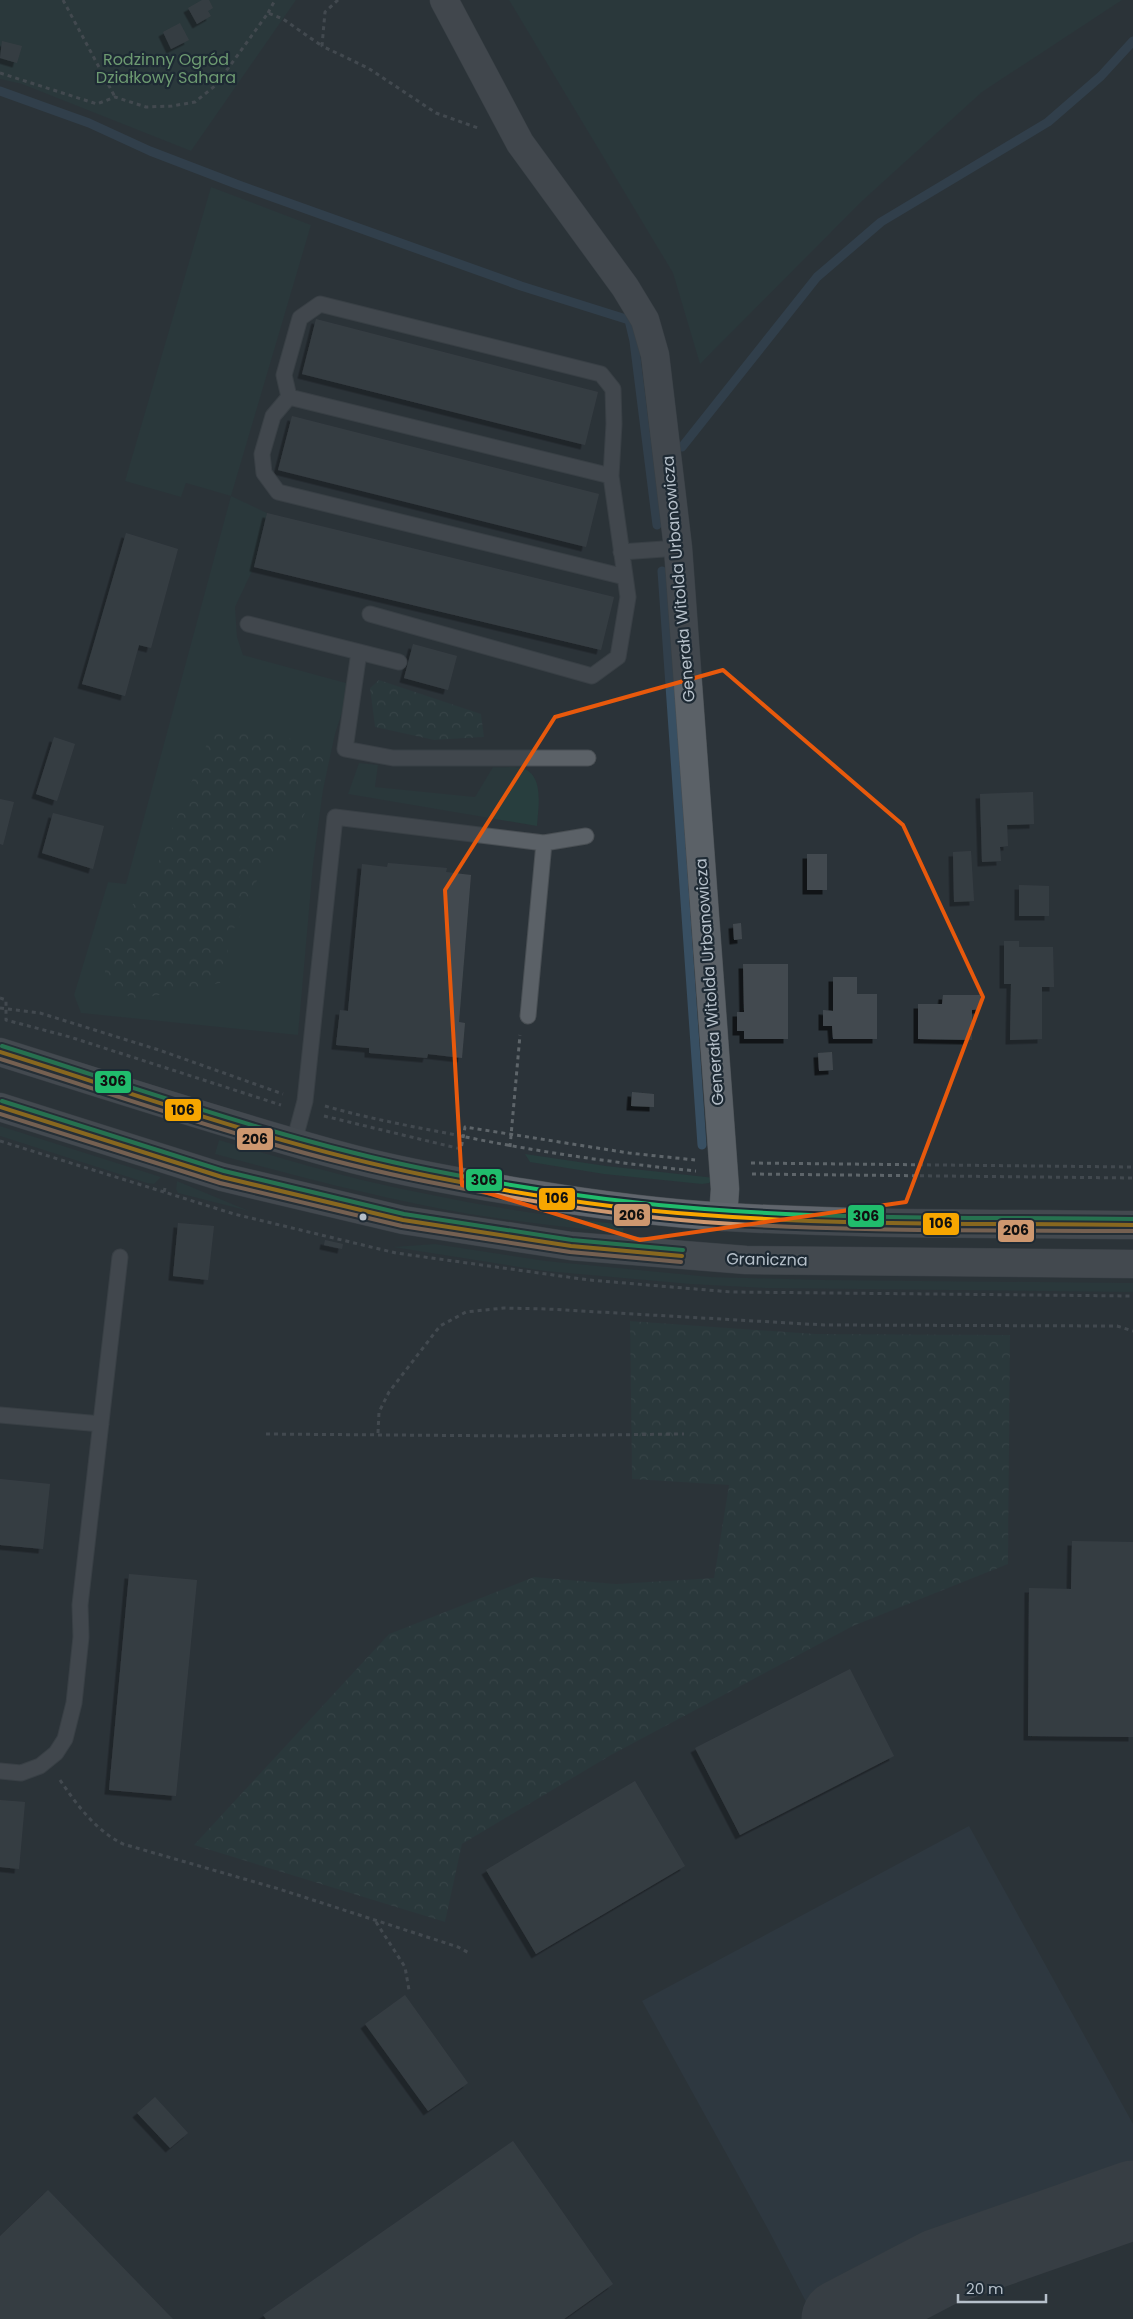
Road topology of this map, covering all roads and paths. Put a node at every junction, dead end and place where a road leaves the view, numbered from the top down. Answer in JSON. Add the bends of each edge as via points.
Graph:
{"nodes":[{"id":1,"x":62,"y":0,"type":"edge"},
{"id":2,"x":275,"y":0,"type":"edge"},
{"id":3,"x":338,"y":0,"type":"edge"},
{"id":4,"x":444,"y":0,"type":"edge"},
{"id":5,"x":268,"y":14,"type":"junction"},
{"id":6,"x":322,"y":46,"type":"junction"},
{"id":7,"x":0,"y":73,"type":"edge"},
{"id":8,"x":115,"y":98,"type":"junction"},
{"id":9,"x":520,"y":143,"type":"junction"},
{"id":10,"x":289,"y":397,"type":"junction"},
{"id":11,"x":610,"y":476,"type":"junction"},
{"id":12,"x":678,"y":548,"type":"junction"},
{"id":13,"x":621,"y":552,"type":"junction"},
{"id":14,"x":625,"y":577,"type":"junction"},
{"id":15,"x":370,"y":614,"type":"dead end"},
{"id":16,"x":248,"y":624,"type":"dead end"},
{"id":17,"x":359,"y":652,"type":"junction"},
{"id":18,"x":399,"y":662,"type":"dead end"},
{"id":19,"x":588,"y":758,"type":"dead end"},
{"id":20,"x":586,"y":836,"type":"dead end"},
{"id":21,"x":544,"y":843,"type":"junction"},
{"id":22,"x":0,"y":998,"type":"edge"},
{"id":23,"x":0,"y":1008,"type":"edge"},
{"id":24,"x":6,"y":1008,"type":"junction"},
{"id":25,"x":528,"y":1016,"type":"joint"},
{"id":26,"x":0,"y":1052,"type":"edge"},
{"id":27,"x":304,"y":1106,"type":"junction"},
{"id":28,"x":0,"y":1107,"type":"edge"},
{"id":29,"x":511,"y":1136,"type":"junction"},
{"id":30,"x":463,"y":1137,"type":"junction"},
{"id":31,"x":0,"y":1141,"type":"edge"},
{"id":32,"x":294,"y":1142,"type":"junction"},
{"id":33,"x":510,"y":1147,"type":"junction"},
{"id":34,"x":710,"y":1167,"type":"junction"},
{"id":35,"x":1133,"y":1167,"type":"edge"},
{"id":36,"x":749,"y":1174,"type":"dead end"},
{"id":37,"x":1133,"y":1178,"type":"edge"},
{"id":38,"x":164,"y":1192,"type":"dead end"},
{"id":39,"x":723,"y":1217,"type":"junction"},
{"id":40,"x":1133,"y":1224,"type":"edge"},
{"id":41,"x":120,"y":1257,"type":"dead end"},
{"id":42,"x":1133,"y":1264,"type":"edge"},
{"id":43,"x":1133,"y":1330,"type":"edge"},
{"id":44,"x":0,"y":1415,"type":"edge"},
{"id":45,"x":101,"y":1424,"type":"junction"},
{"id":46,"x":378,"y":1433,"type":"junction"},
{"id":47,"x":266,"y":1434,"type":"dead end"},
{"id":48,"x":684,"y":1434,"type":"dead end"},
{"id":49,"x":47,"y":1760,"type":"junction"},
{"id":50,"x":0,"y":1771,"type":"edge"},
{"id":51,"x":375,"y":1921,"type":"junction"},
{"id":52,"x":469,"y":1953,"type":"dead end"},
{"id":53,"x":409,"y":1990,"type":"dead end"}],
"edges":[{"from":1,"to":8,"type":"path"},
{"from":2,"to":5,"type":"path"},
{"from":3,"to":6,"type":"path","via":[[325,12]]},
{"from":4,"to":9,"type":"street","name":"Generała Witolda Urbanowicza"},
{"from":5,"to":6,"type":"path","via":[[283,19]]},
{"from":5,"to":8,"type":"path","via":[[216,85],[195,102],[146,107]]},
{"from":6,"to":9,"type":"path","via":[[368,68],[436,113]]},
{"from":7,"to":8,"type":"path","via":[[97,104]]},
{"from":9,"to":12,"type":"street","name":"Generała Witolda Urbanowicza","via":[[645,320],[655,355]]},
{"from":10,"to":11,"type":"lane"},
{"from":10,"to":11,"type":"lane","via":[[284,375],[300,318],[320,304],[601,374],[613,389]]},
{"from":10,"to":14,"type":"lane","via":[[272,416],[262,454],[264,473],[278,492]]},
{"from":11,"to":13,"type":"lane"},
{"from":12,"to":13,"type":"lane"},
{"from":12,"to":34,"type":"street","name":"Generała Witolda Urbanowicza"},
{"from":13,"to":14,"type":"lane"},
{"from":14,"to":15,"type":"lane","via":[[628,597],[618,657],[592,676]]},
{"from":16,"to":17,"type":"lane"},
{"from":17,"to":18,"type":"lane"},
{"from":17,"to":19,"type":"lane","via":[[345,749],[393,758]]},
{"from":20,"to":21,"type":"lane"},
{"from":21,"to":25,"type":"lane"},
{"from":21,"to":27,"type":"lane","via":[[335,817]]},
{"from":22,"to":24,"type":"path","via":[[6,1000]]},
{"from":23,"to":24,"type":"path"},
{"from":24,"to":27,"type":"path","via":[[40,1013],[110,1035]]},
{"from":24,"to":27,"type":"path","via":[[6,1020],[70,1036],[247,1095]]},
{"from":25,"to":29,"type":"path","via":[[520,1033]]},
{"from":26,"to":32,"type":"main road"},
{"from":27,"to":30,"type":"path"},
{"from":27,"to":30,"type":"path","via":[[461,1149]]},
{"from":27,"to":32,"type":"lane"},
{"from":28,"to":42,"type":"main road","name":"Graniczna","via":[[222,1177],[403,1220],[571,1246],[746,1260]]},
{"from":29,"to":30,"type":"path","via":[[464,1127]]},
{"from":29,"to":33,"type":"path"},
{"from":29,"to":34,"type":"path"},
{"from":30,"to":33,"type":"path"},
{"from":31,"to":38,"type":"path"},
{"from":32,"to":39,"type":"main road","via":[[349,1158],[502,1189]]},
{"from":33,"to":34,"type":"path","via":[[596,1160]]},
{"from":34,"to":35,"type":"path"},
{"from":34,"to":39,"type":"street","name":"Generała Witolda Urbanowicza","via":[[725,1189]]},
{"from":36,"to":37,"type":"path"},
{"from":39,"to":40,"type":"main road"},
{"from":41,"to":45,"type":"lane"},
{"from":43,"to":46,"type":"path","via":[[1117,1326],[824,1325],[539,1308],[466,1312],[440,1326],[389,1392],[379,1412]]},
{"from":44,"to":45,"type":"lane"},
{"from":45,"to":49,"type":"lane","via":[[80,1605],[81,1637],[74,1703],[66,1739]]},
{"from":46,"to":47,"type":"path"},
{"from":46,"to":48,"type":"path","via":[[522,1436]]},
{"from":49,"to":50,"type":"lane","via":[[21,1773]]},
{"from":49,"to":51,"type":"path","via":[[76,1804],[102,1831],[123,1844],[279,1889]]},
{"from":51,"to":52,"type":"path"},
{"from":51,"to":53,"type":"path","via":[[405,1967]]}]}
